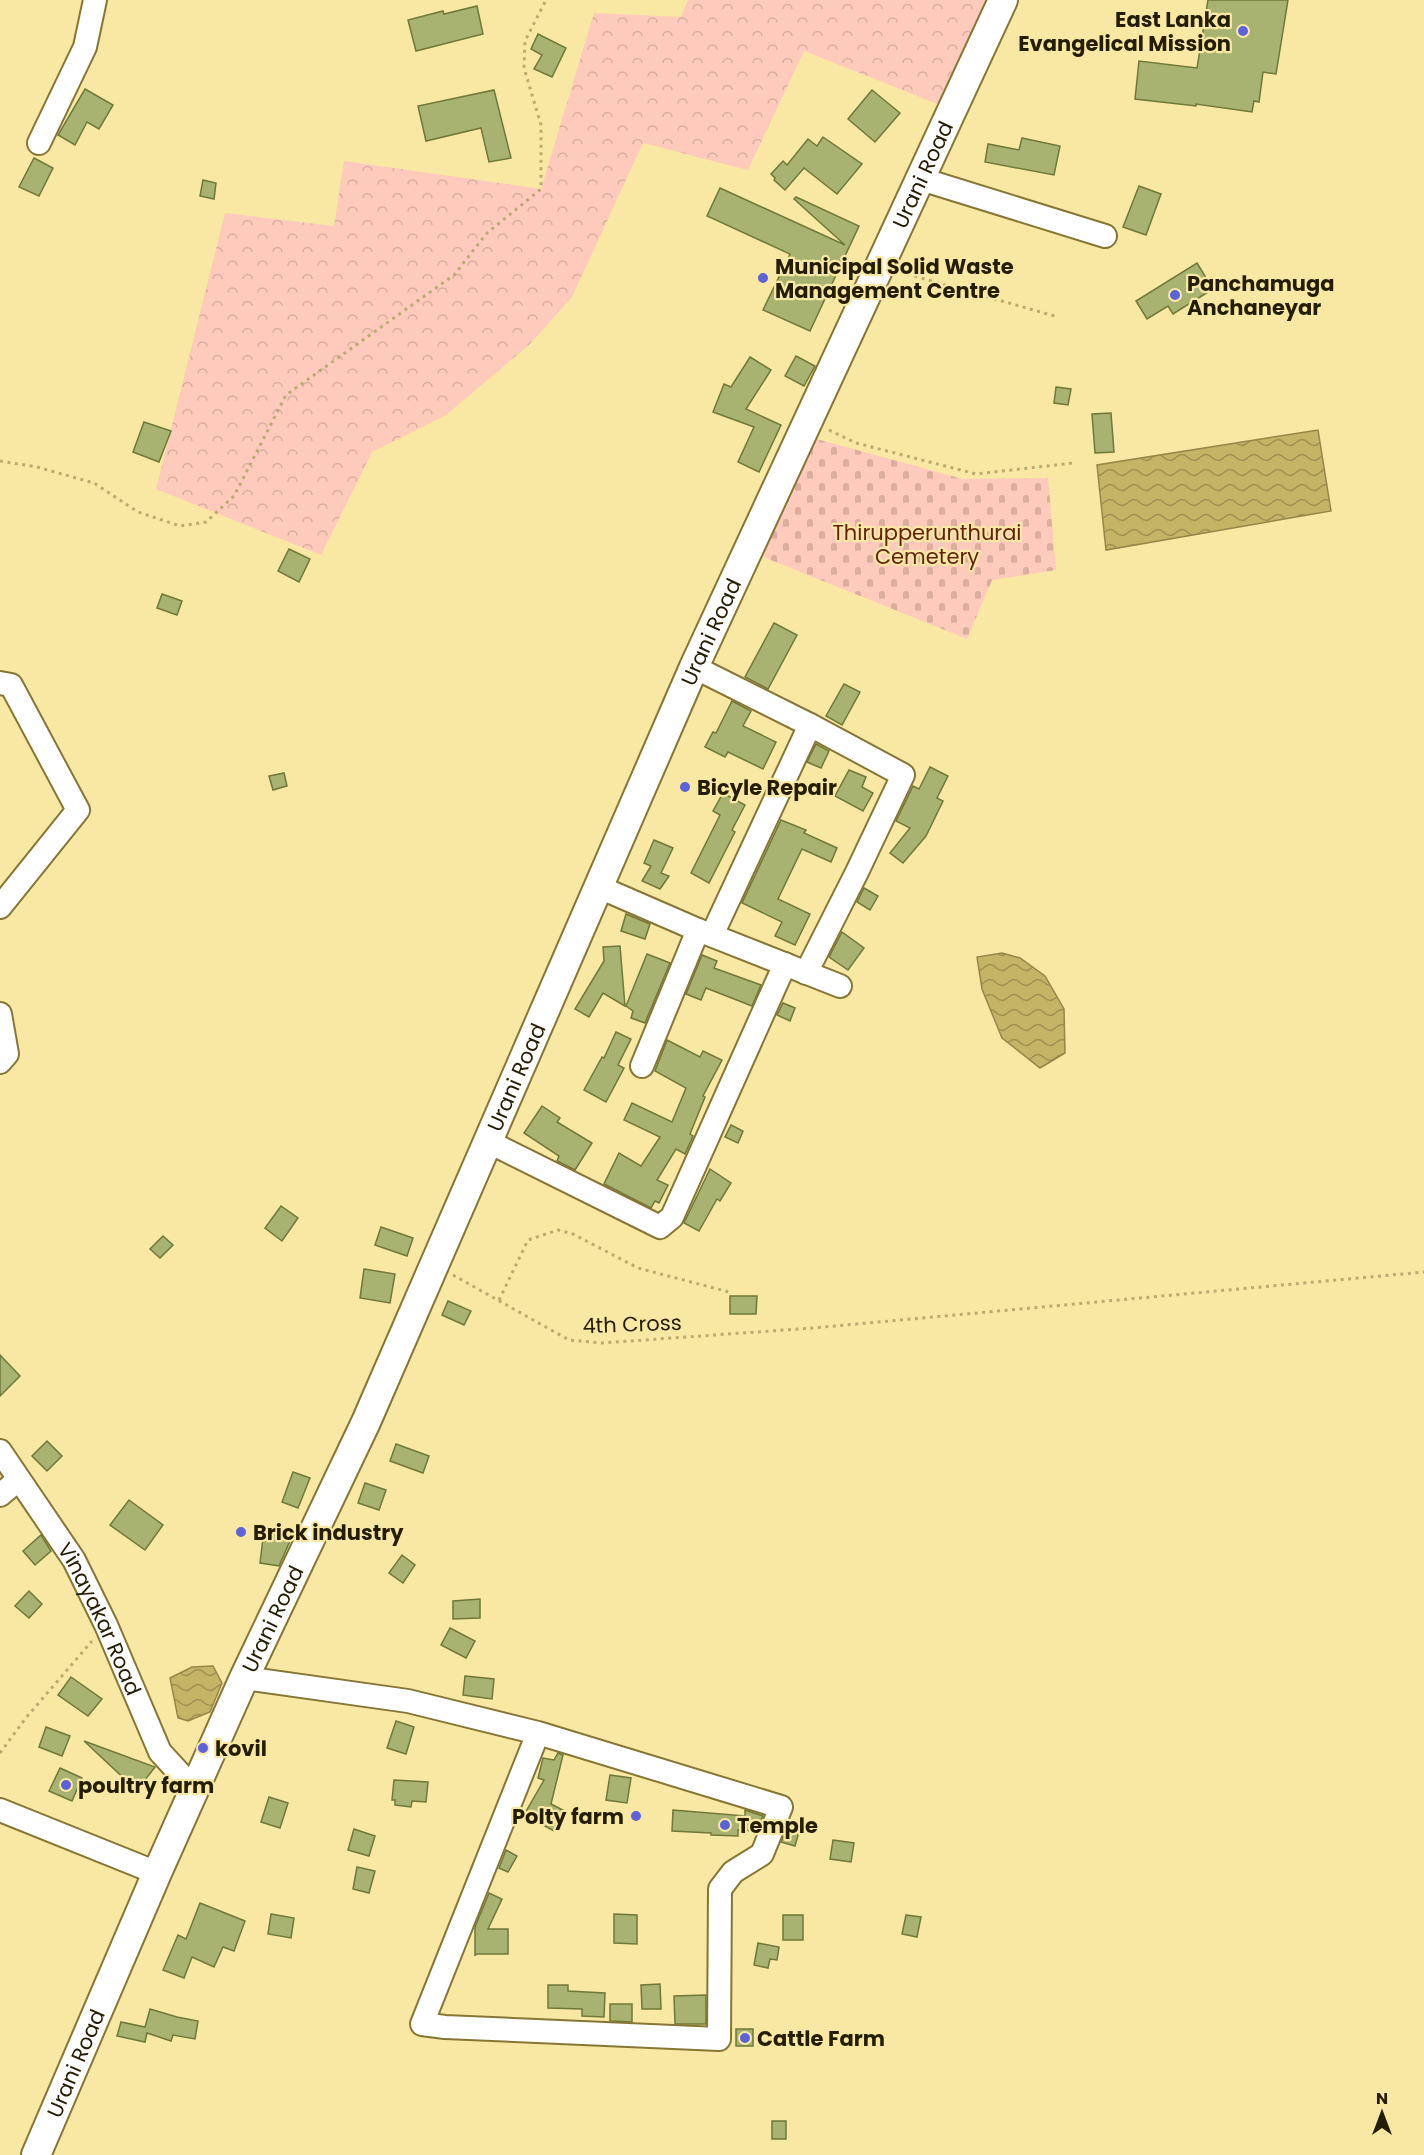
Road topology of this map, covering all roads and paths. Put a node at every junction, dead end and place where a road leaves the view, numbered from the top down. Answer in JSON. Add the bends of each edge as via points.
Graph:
{"nodes":[{"id":1,"x":95,"y":0,"type":"edge"},
{"id":2,"x":546,"y":0,"type":"edge"},
{"id":3,"x":1003,"y":0,"type":"edge"},
{"id":4,"x":39,"y":143,"type":"dead end"},
{"id":5,"x":921,"y":179,"type":"junction"},
{"id":6,"x":1105,"y":236,"type":"dead end"},
{"id":7,"x":881,"y":267,"type":"junction"},
{"id":8,"x":1058,"y":316,"type":"dead end"},
{"id":9,"x":808,"y":421,"type":"junction"},
{"id":10,"x":0,"y":461,"type":"edge"},
{"id":11,"x":1073,"y":463,"type":"dead end"},
{"id":12,"x":694,"y":667,"type":"junction"},
{"id":13,"x":0,"y":683,"type":"edge"},
{"id":14,"x":810,"y":725,"type":"junction"},
{"id":15,"x":599,"y":887,"type":"junction"},
{"id":16,"x":0,"y":907,"type":"edge"},
{"id":17,"x":705,"y":932,"type":"junction"},
{"id":18,"x":785,"y":964,"type":"junction"},
{"id":19,"x":806,"y":973,"type":"junction"},
{"id":20,"x":840,"y":986,"type":"dead end"},
{"id":21,"x":0,"y":1014,"type":"edge"},
{"id":22,"x":0,"y":1062,"type":"edge"},
{"id":23,"x":642,"y":1066,"type":"dead end"},
{"id":24,"x":489,"y":1142,"type":"junction"},
{"id":25,"x":434,"y":1265,"type":"junction"},
{"id":26,"x":1424,"y":1272,"type":"edge"},
{"id":27,"x":729,"y":1292,"type":"dead end"},
{"id":28,"x":499,"y":1300,"type":"junction"},
{"id":29,"x":0,"y":1451,"type":"edge"},
{"id":30,"x":18,"y":1480,"type":"junction"},
{"id":31,"x":0,"y":1495,"type":"edge"},
{"id":32,"x":106,"y":1625,"type":"junction"},
{"id":33,"x":244,"y":1678,"type":"junction"},
{"id":34,"x":538,"y":1733,"type":"junction"},
{"id":35,"x":0,"y":1753,"type":"edge"},
{"id":36,"x":195,"y":1790,"type":"junction"},
{"id":37,"x":0,"y":1810,"type":"edge"},
{"id":38,"x":158,"y":1873,"type":"junction"},
{"id":39,"x":36,"y":2155,"type":"edge"}],
"edges":[{"from":1,"to":4,"type":"street","via":[[85,47]]},
{"from":2,"to":10,"type":"path","via":[[525,40],[524,68],[541,125],[541,189],[487,233],[454,275],[286,395],[234,496],[206,522],[180,526],[138,512],[94,483]]},
{"from":3,"to":5,"type":"main road","name":"Urani Road"},
{"from":5,"to":6,"type":"street"},
{"from":5,"to":7,"type":"main road","name":"Urani Road"},
{"from":7,"to":8,"type":"path"},
{"from":7,"to":9,"type":"main road","name":"Urani Road"},
{"from":9,"to":11,"type":"path","via":[[856,443],[976,474]]},
{"from":9,"to":12,"type":"main road","name":"Urani Road"},
{"from":12,"to":14,"type":"street"},
{"from":12,"to":15,"type":"main road","name":"Urani Road"},
{"from":13,"to":16,"type":"street","via":[[11,685],[78,810]]},
{"from":14,"to":17,"type":"street"},
{"from":14,"to":19,"type":"street","via":[[903,774]]},
{"from":15,"to":17,"type":"street"},
{"from":15,"to":24,"type":"main road","name":"Urani Road"},
{"from":17,"to":18,"type":"street"},
{"from":17,"to":23,"type":"street"},
{"from":18,"to":19,"type":"street"},
{"from":18,"to":24,"type":"street","via":[[672,1217],[660,1227]]},
{"from":19,"to":20,"type":"street"},
{"from":21,"to":22,"type":"street","via":[[7,1054]]},
{"from":24,"to":25,"type":"main road","name":"Urani Road"},
{"from":25,"to":28,"type":"path","name":"4th Cross"},
{"from":25,"to":33,"type":"main road","name":"Urani Road","via":[[366,1422]]},
{"from":26,"to":28,"type":"path","name":"4th Cross","via":[[813,1328],[602,1343],[569,1340]]},
{"from":27,"to":28,"type":"path","via":[[638,1268],[558,1230],[528,1240]]},
{"from":29,"to":30,"type":"street","name":"Vinayakar Road"},
{"from":30,"to":31,"type":"street"},
{"from":30,"to":32,"type":"street","name":"Vinayakar Road","via":[[74,1560]]},
{"from":32,"to":35,"type":"path"},
{"from":32,"to":36,"type":"street","name":"Vinayakar Road","via":[[160,1752]]},
{"from":33,"to":34,"type":"street","via":[[408,1701]]},
{"from":33,"to":36,"type":"main road","name":"Urani Road"},
{"from":34,"to":34,"type":"street","via":[[781,1807],[762,1854],[733,1872],[720,1889],[720,2039],[422,2024]]},
{"from":36,"to":38,"type":"main road","name":"Urani Road"},
{"from":37,"to":38,"type":"street"},
{"from":38,"to":39,"type":"main road","name":"Urani Road"}]}
